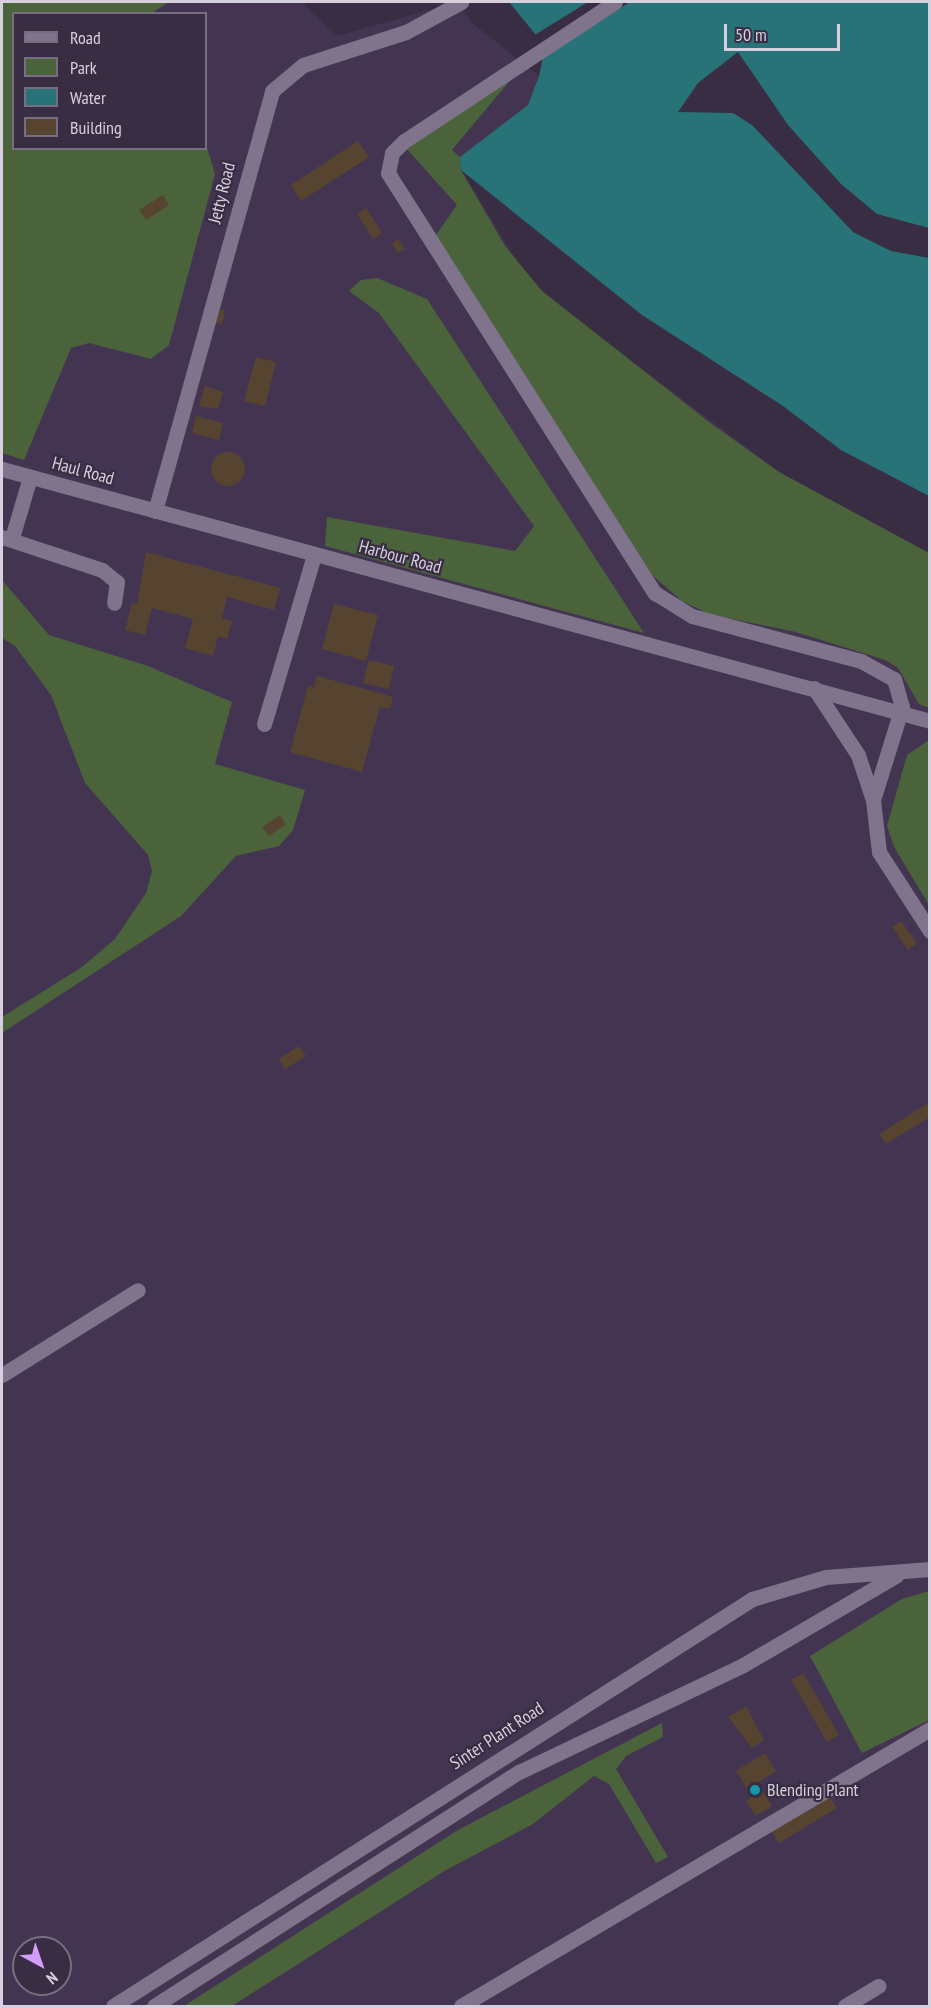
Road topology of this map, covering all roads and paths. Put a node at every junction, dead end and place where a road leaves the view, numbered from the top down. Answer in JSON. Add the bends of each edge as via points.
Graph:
{"nodes":[{"id":1,"x":461,"y":2,"type":"edge"},
{"id":2,"x":615,"y":2,"type":"edge"},
{"id":3,"x":2,"y":470,"type":"edge"},
{"id":4,"x":30,"y":477,"type":"junction"},
{"id":5,"x":155,"y":511,"type":"junction"},
{"id":6,"x":7,"y":537,"type":"edge"},
{"id":7,"x":314,"y":555,"type":"junction"},
{"id":8,"x":114,"y":603,"type":"dead end"},
{"id":9,"x":814,"y":688,"type":"junction"},
{"id":10,"x":900,"y":713,"type":"junction"},
{"id":11,"x":930,"y":721,"type":"edge"},
{"id":12,"x":264,"y":724,"type":"dead end"},
{"id":13,"x":873,"y":800,"type":"junction"},
{"id":14,"x":930,"y":932,"type":"edge"},
{"id":15,"x":138,"y":1290,"type":"dead end"},
{"id":16,"x":2,"y":1375,"type":"edge"},
{"id":17,"x":930,"y":1569,"type":"edge"},
{"id":18,"x":905,"y":1571,"type":"junction"},
{"id":19,"x":930,"y":1729,"type":"edge"},
{"id":20,"x":878,"y":1986,"type":"dead end"},
{"id":21,"x":113,"y":2007,"type":"edge"},
{"id":22,"x":154,"y":2007,"type":"edge"},
{"id":23,"x":461,"y":2007,"type":"edge"},
{"id":24,"x":845,"y":2007,"type":"edge"}],
"edges":[{"from":1,"to":5,"type":"lane","name":"Jetty Road","via":[[406,32],[303,65],[272,91]]},
{"from":2,"to":10,"type":"lane","via":[[398,145],[388,162],[390,178],[655,593],[692,616],[878,667],[900,689]]},
{"from":3,"to":4,"type":"lane","name":"Haul Road"},
{"from":4,"to":5,"type":"lane","name":"Haul Road"},
{"from":4,"to":6,"type":"lane"},
{"from":5,"to":7,"type":"lane","name":"Harbour Road"},
{"from":6,"to":8,"type":"lane","via":[[102,570],[117,582]]},
{"from":7,"to":9,"type":"lane","name":"Harbour Road"},
{"from":7,"to":12,"type":"lane"},
{"from":9,"to":10,"type":"lane"},
{"from":9,"to":13,"type":"lane","via":[[849,737]]},
{"from":10,"to":11,"type":"lane"},
{"from":10,"to":13,"type":"lane"},
{"from":13,"to":14,"type":"lane","via":[[879,852]]},
{"from":15,"to":16,"type":"lane"},
{"from":17,"to":18,"type":"lane","name":"Sinter Plant Road"},
{"from":18,"to":21,"type":"lane","name":"Sinter Plant Road","via":[[826,1577],[752,1599]]},
{"from":18,"to":22,"type":"lane","via":[[743,1665],[519,1772]]},
{"from":19,"to":23,"type":"lane"},
{"from":20,"to":24,"type":"lane"}]}
